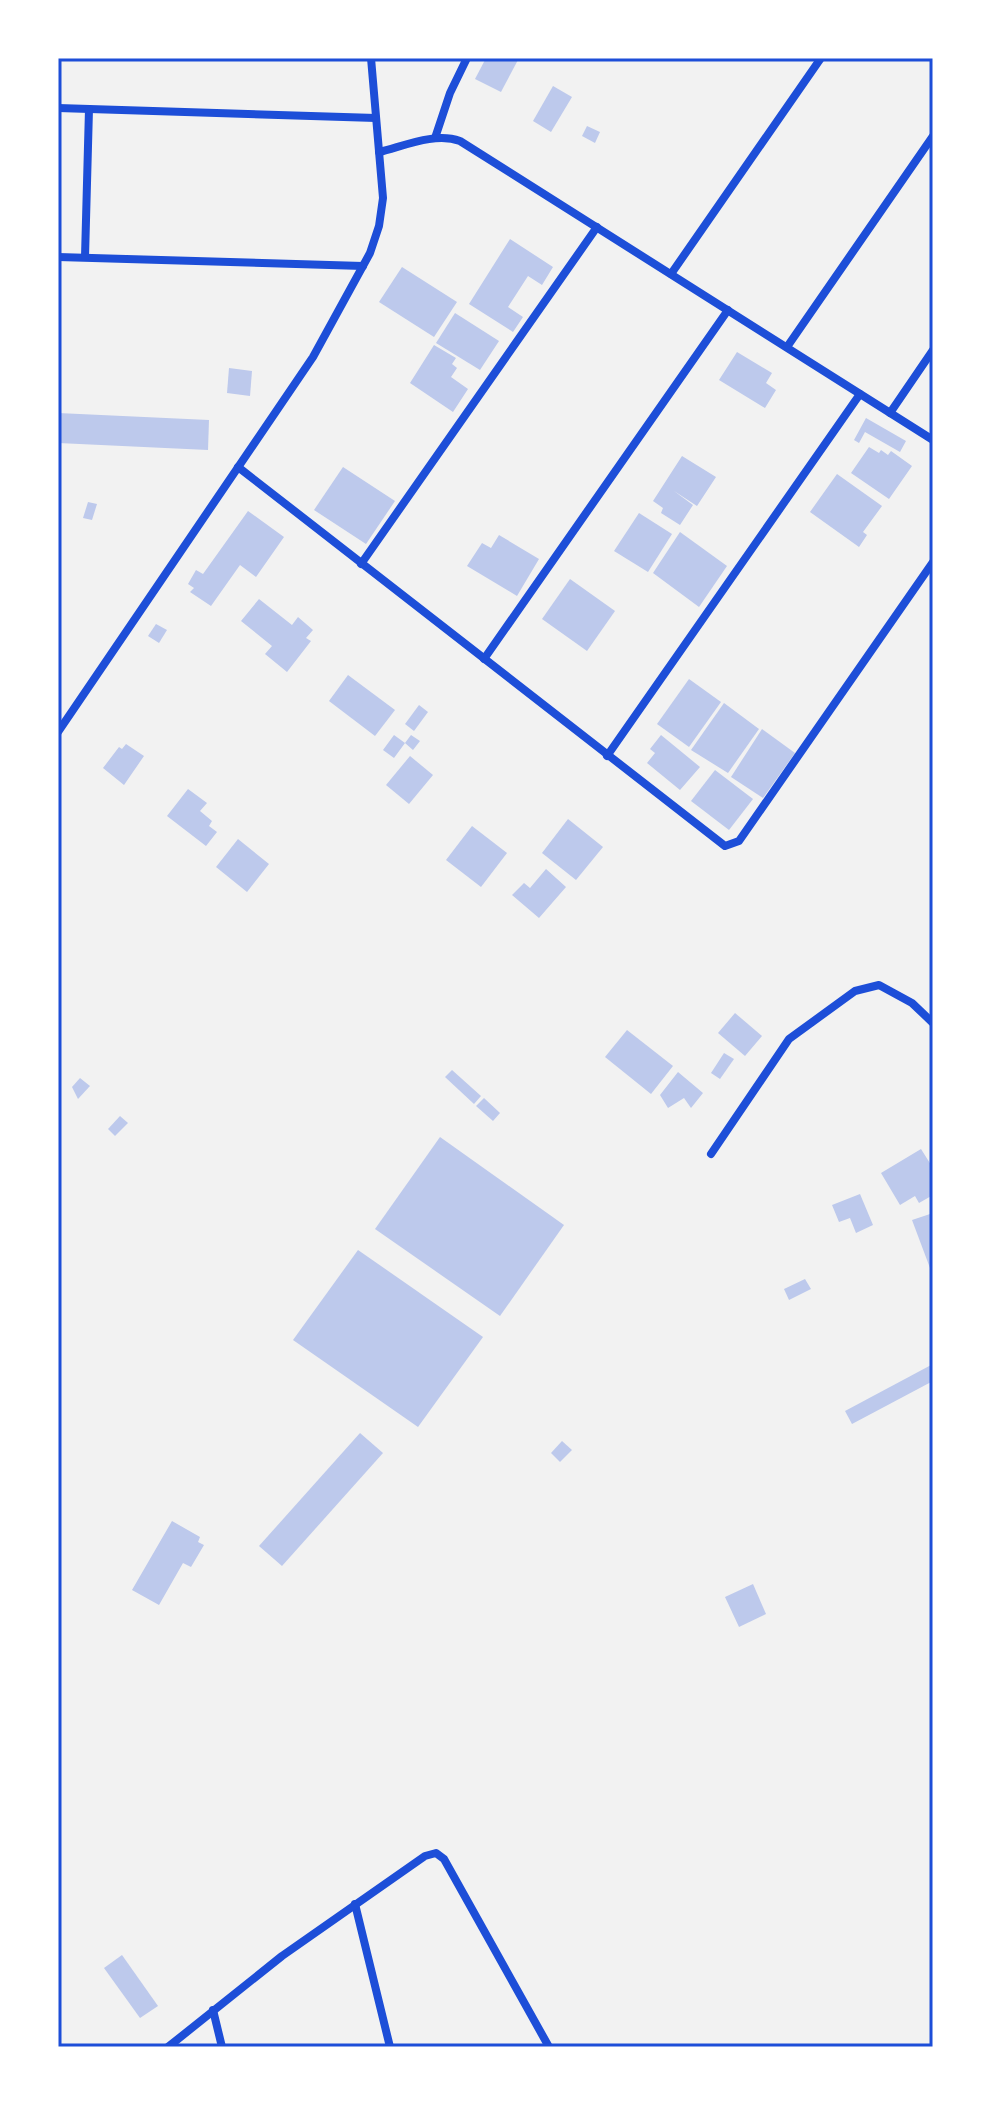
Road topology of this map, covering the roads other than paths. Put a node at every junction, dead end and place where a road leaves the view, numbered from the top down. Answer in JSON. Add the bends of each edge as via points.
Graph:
{"nodes":[{"id":1,"x":371,"y":58,"type":"edge"},
{"id":2,"x":467,"y":58,"type":"edge"},
{"id":3,"x":821,"y":58,"type":"edge"},
{"id":4,"x":58,"y":108,"type":"edge"},
{"id":5,"x":89,"y":109,"type":"junction"},
{"id":6,"x":376,"y":118,"type":"junction"},
{"id":7,"x":933,"y":136,"type":"edge"},
{"id":8,"x":435,"y":138,"type":"junction"},
{"id":9,"x":379,"y":152,"type":"junction"},
{"id":10,"x":597,"y":227,"type":"junction"},
{"id":11,"x":58,"y":257,"type":"edge"},
{"id":12,"x":85,"y":257,"type":"junction"},
{"id":13,"x":363,"y":266,"type":"junction"},
{"id":14,"x":671,"y":274,"type":"junction"},
{"id":15,"x":728,"y":310,"type":"junction"},
{"id":16,"x":787,"y":347,"type":"junction"},
{"id":17,"x":933,"y":350,"type":"edge"},
{"id":18,"x":860,"y":394,"type":"junction"},
{"id":19,"x":890,"y":413,"type":"junction"},
{"id":20,"x":933,"y":440,"type":"edge"},
{"id":21,"x":238,"y":467,"type":"junction"},
{"id":22,"x":933,"y":562,"type":"edge"},
{"id":23,"x":361,"y":564,"type":"junction"},
{"id":24,"x":484,"y":659,"type":"junction"},
{"id":25,"x":58,"y":732,"type":"edge"},
{"id":26,"x":607,"y":756,"type":"junction"},
{"id":27,"x":933,"y":1023,"type":"edge"},
{"id":28,"x":711,"y":1154,"type":"dead end"},
{"id":29,"x":355,"y":1904,"type":"junction"},
{"id":30,"x":213,"y":2010,"type":"junction"},
{"id":31,"x":168,"y":2047,"type":"edge"},
{"id":32,"x":222,"y":2047,"type":"edge"},
{"id":33,"x":390,"y":2047,"type":"edge"},
{"id":34,"x":549,"y":2047,"type":"edge"}],
"edges":[{"from":1,"to":6,"type":"street"},
{"from":2,"to":8,"type":"street"},
{"from":3,"to":14,"type":"street"},
{"from":4,"to":5,"type":"street"},
{"from":5,"to":6,"type":"street"},
{"from":5,"to":12,"type":"street"},
{"from":6,"to":9,"type":"street"},
{"from":7,"to":16,"type":"street"},
{"from":8,"to":9,"type":"street"},
{"from":8,"to":10,"type":"street","via":[[460,141]]},
{"from":9,"to":13,"type":"street","via":[[381,213]]},
{"from":10,"to":14,"type":"street"},
{"from":10,"to":23,"type":"street"},
{"from":11,"to":12,"type":"street"},
{"from":12,"to":13,"type":"street"},
{"from":13,"to":21,"type":"street","via":[[313,357]]},
{"from":14,"to":15,"type":"street"},
{"from":15,"to":16,"type":"street"},
{"from":15,"to":24,"type":"street"},
{"from":16,"to":18,"type":"street"},
{"from":17,"to":19,"type":"street"},
{"from":18,"to":19,"type":"street"},
{"from":18,"to":26,"type":"street"},
{"from":19,"to":20,"type":"street"},
{"from":21,"to":23,"type":"street"},
{"from":21,"to":25,"type":"street"},
{"from":22,"to":26,"type":"street","via":[[735,844],[719,844]]},
{"from":23,"to":24,"type":"street"},
{"from":24,"to":26,"type":"street"},
{"from":27,"to":28,"type":"street","via":[[912,1003],[879,985],[855,991],[789,1039]]},
{"from":29,"to":30,"type":"street"},
{"from":29,"to":33,"type":"street"},
{"from":29,"to":34,"type":"street","via":[[425,1856],[441,1856]]},
{"from":30,"to":31,"type":"street"},
{"from":30,"to":32,"type":"street"}]}
